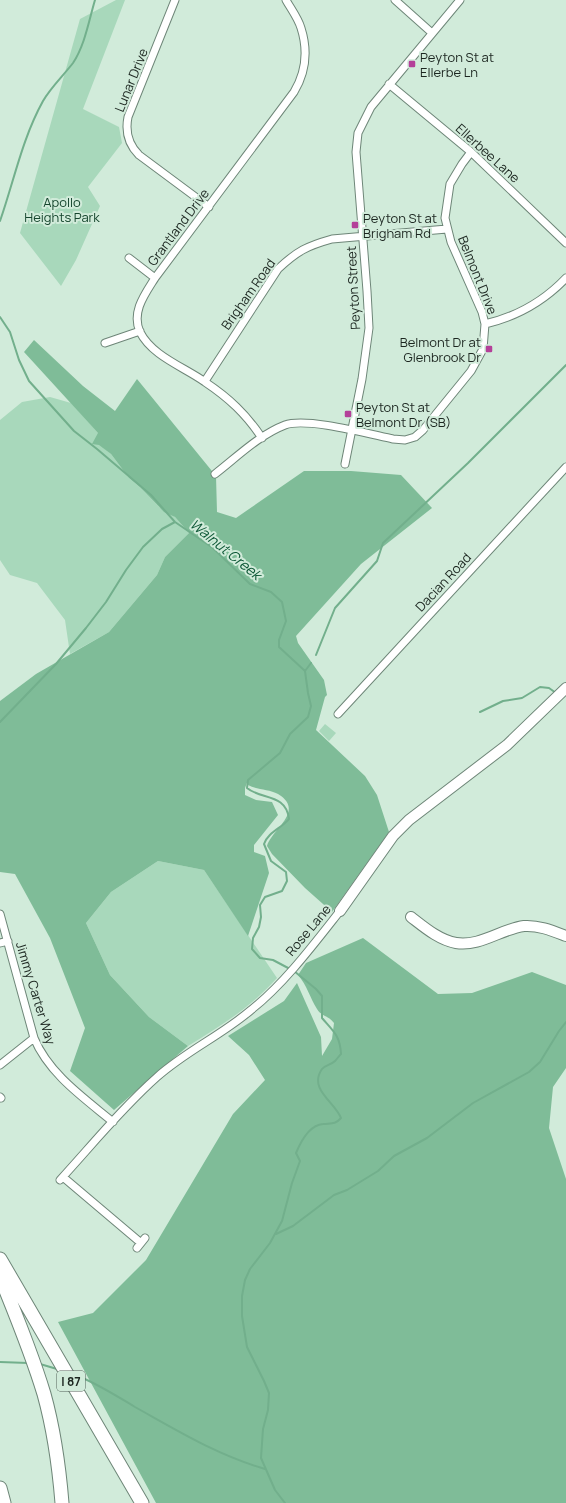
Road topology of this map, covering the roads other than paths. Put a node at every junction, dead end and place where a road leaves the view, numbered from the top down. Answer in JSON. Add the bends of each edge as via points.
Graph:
{"nodes":[{"id":1,"x":175,"y":0,"type":"edge"},
{"id":2,"x":286,"y":0,"type":"edge"},
{"id":3,"x":395,"y":0,"type":"edge"},
{"id":4,"x":460,"y":0,"type":"edge"},
{"id":5,"x":432,"y":33,"type":"junction"},
{"id":6,"x":389,"y":84,"type":"junction"},
{"id":7,"x":471,"y":152,"type":"junction"},
{"id":8,"x":209,"y":207,"type":"junction"},
{"id":9,"x":447,"y":229,"type":"junction"},
{"id":10,"x":362,"y":237,"type":"junction"},
{"id":11,"x":566,"y":243,"type":"edge"},
{"id":12,"x":129,"y":258,"type":"dead end"},
{"id":13,"x":155,"y":278,"type":"junction"},
{"id":14,"x":566,"y":278,"type":"edge"},
{"id":15,"x":485,"y":324,"type":"junction"},
{"id":16,"x":140,"y":331,"type":"junction"},
{"id":17,"x":105,"y":343,"type":"dead end"},
{"id":18,"x":204,"y":381,"type":"junction"},
{"id":19,"x":352,"y":430,"type":"junction"},
{"id":20,"x":262,"y":438,"type":"junction"},
{"id":21,"x":345,"y":464,"type":"dead end"},
{"id":22,"x":566,"y":467,"type":"edge"},
{"id":23,"x":215,"y":474,"type":"dead end"},
{"id":24,"x":566,"y":688,"type":"edge"},
{"id":25,"x":338,"y":714,"type":"dead end"},
{"id":26,"x":340,"y":911,"type":"joint"},
{"id":27,"x":0,"y":914,"type":"edge"},
{"id":28,"x":411,"y":917,"type":"dead end"},
{"id":29,"x":566,"y":936,"type":"edge"},
{"id":30,"x":8,"y":941,"type":"junction"},
{"id":31,"x":0,"y":943,"type":"edge"},
{"id":32,"x":34,"y":1038,"type":"junction"},
{"id":33,"x":0,"y":1066,"type":"edge"},
{"id":34,"x":113,"y":1122,"type":"junction"},
{"id":35,"x":141,"y":1243,"type":"dead end"},
{"id":36,"x":0,"y":1259,"type":"edge"},
{"id":37,"x":0,"y":1276,"type":"edge"},
{"id":38,"x":0,"y":1488,"type":"edge"},
{"id":39,"x":4,"y":1503,"type":"edge"},
{"id":40,"x":62,"y":1503,"type":"edge"},
{"id":41,"x":142,"y":1503,"type":"edge"}],
"edges":[{"from":1,"to":8,"type":"street","name":"Lunar Drive","via":[[128,117],[126,130],[131,145],[139,155]]},
{"from":2,"to":8,"type":"street","name":"Grantland Drive","via":[[301,27],[305,47],[305,65],[300,81]]},
{"from":3,"to":5,"type":"street"},
{"from":4,"to":5,"type":"street","name":"Peyton Street"},
{"from":5,"to":6,"type":"street","name":"Peyton Street"},
{"from":6,"to":7,"type":"street","name":"Ellerbee Lane"},
{"from":6,"to":10,"type":"street","name":"Peyton Street","via":[[371,107],[358,133],[356,152]]},
{"from":7,"to":9,"type":"street","name":"Belmont Drive","via":[[450,184],[445,218]]},
{"from":7,"to":11,"type":"street","name":"Ellerbee Lane"},
{"from":8,"to":13,"type":"street","name":"Grantland Drive"},
{"from":9,"to":10,"type":"street","name":"Brigham Road"},
{"from":9,"to":15,"type":"street","name":"Belmont Drive"},
{"from":10,"to":18,"type":"street","name":"Brigham Road","via":[[316,243],[294,254],[278,269]]},
{"from":10,"to":19,"type":"street","name":"Peyton Street","via":[[369,328]]},
{"from":12,"to":13,"type":"street"},
{"from":13,"to":16,"type":"street","name":"Grantland Drive","via":[[138,306]]},
{"from":14,"to":15,"type":"street","via":[[543,298],[526,308],[499,321]]},
{"from":15,"to":19,"type":"street","name":"Belmont Drive","via":[[483,349],[471,371],[423,430],[405,440]]},
{"from":16,"to":17,"type":"street"},
{"from":16,"to":18,"type":"street","via":[[151,346],[162,355]]},
{"from":18,"to":20,"type":"street","via":[[244,414]]},
{"from":19,"to":20,"type":"street","name":"Belmont Drive","via":[[297,422],[285,425]]},
{"from":19,"to":21,"type":"street","name":"Peyton Street"},
{"from":20,"to":23,"type":"street","name":"Belmont Drive"},
{"from":22,"to":25,"type":"street","name":"Dacian Road"},
{"from":24,"to":26,"type":"street","name":"Rose Lane","via":[[507,745],[408,820],[393,836]]},
{"from":26,"to":34,"type":"street","name":"Rose Lane","via":[[284,978],[252,1010],[158,1076]]},
{"from":27,"to":30,"type":"street","name":"Jimmy Carter Way"},
{"from":28,"to":29,"type":"street","via":[[442,938],[460,944],[525,926],[543,928]]},
{"from":30,"to":31,"type":"street"},
{"from":30,"to":32,"type":"street","name":"Jimmy Carter Way"},
{"from":32,"to":33,"type":"street"},
{"from":32,"to":34,"type":"street","name":"Jimmy Carter Way","via":[[38,1049],[54,1071]]},
{"from":34,"to":35,"type":"street","name":"Rose Lane","via":[[62,1179]]},
{"from":36,"to":41,"type":"highway","number":"I 87"},
{"from":37,"to":40,"type":"highway","via":[[44,1394],[59,1465]]},
{"from":38,"to":39,"type":"highway"}]}
